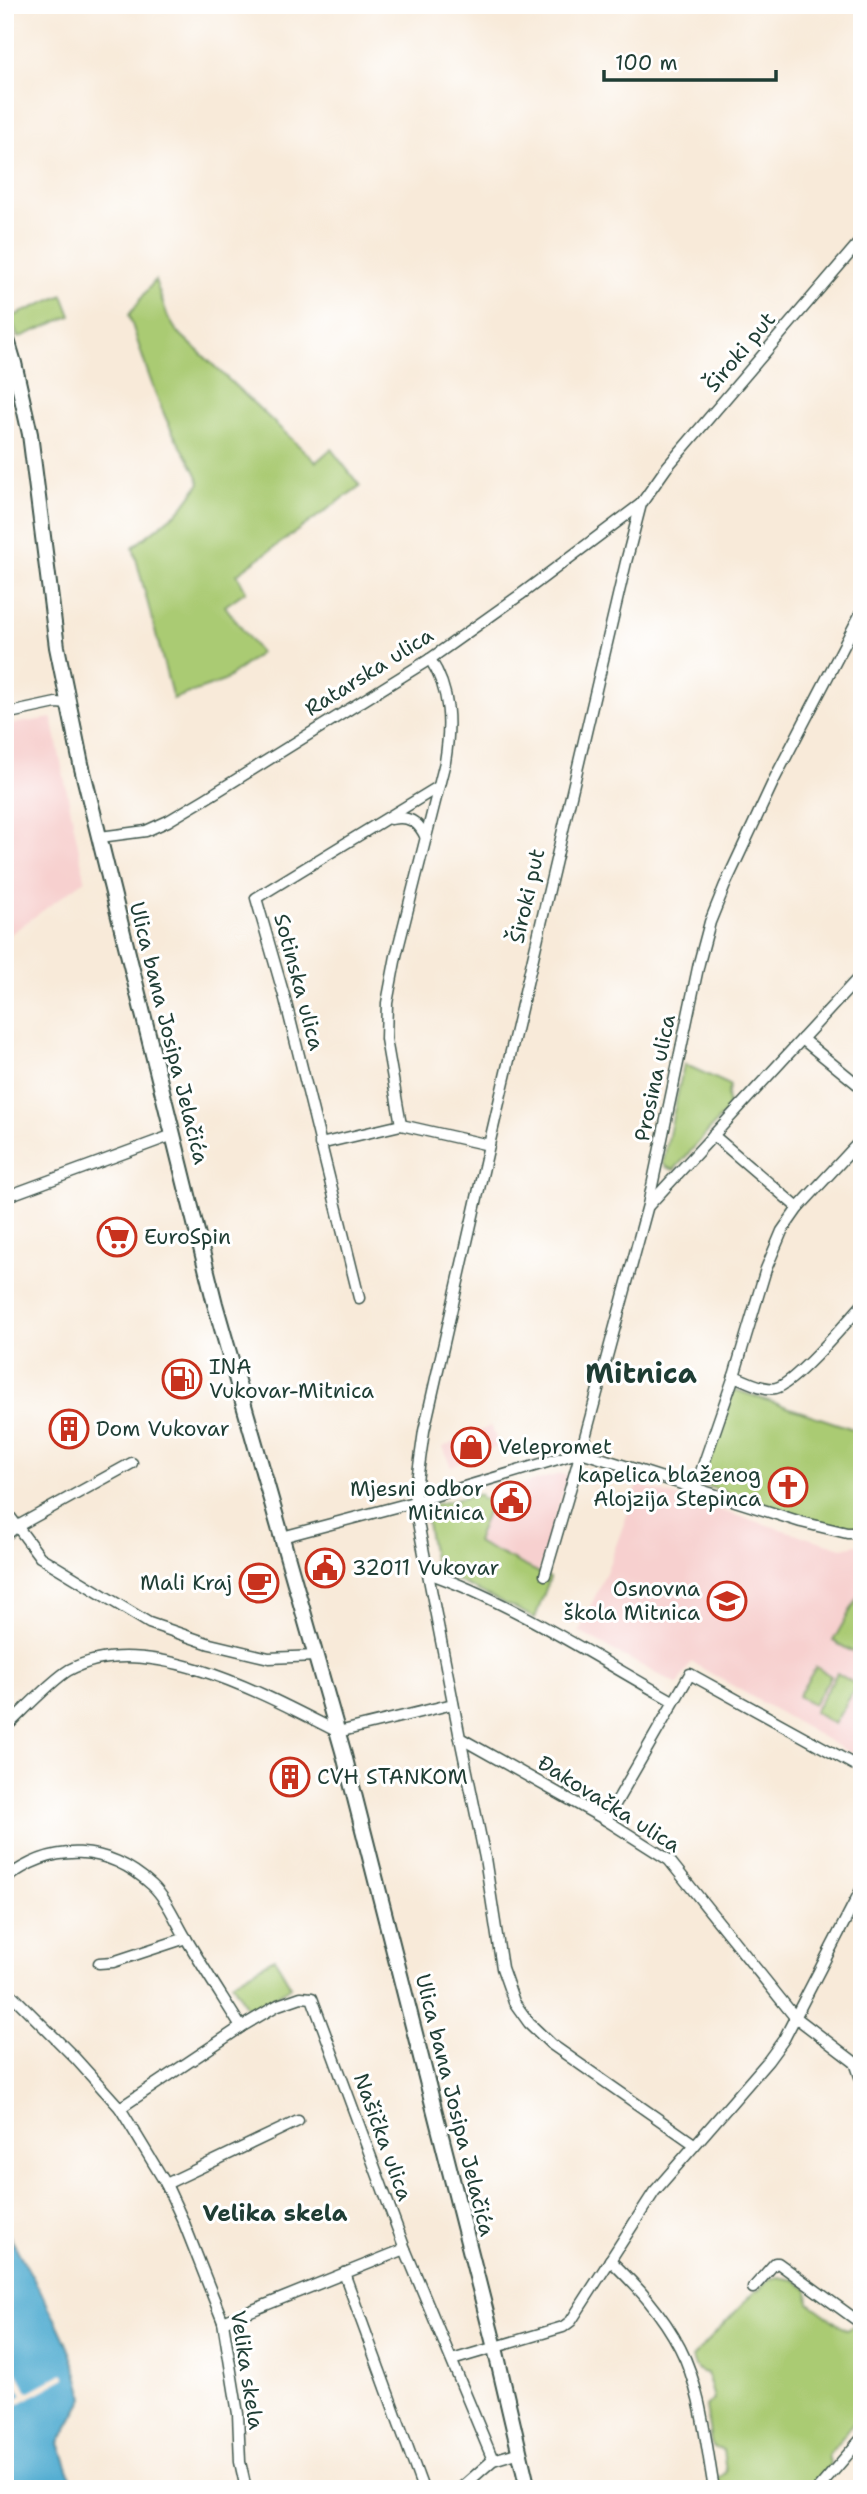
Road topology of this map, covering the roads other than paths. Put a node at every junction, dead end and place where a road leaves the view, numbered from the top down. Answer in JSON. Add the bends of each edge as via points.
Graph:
{"nodes":[{"id":1,"x":862,"y":239,"type":"edge"},
{"id":2,"x":5,"y":333,"type":"edge"},
{"id":3,"x":641,"y":504,"type":"junction"},
{"id":4,"x":862,"y":611,"type":"edge"},
{"id":5,"x":429,"y":659,"type":"junction"},
{"id":6,"x":68,"y":704,"type":"junction"},
{"id":7,"x":5,"y":714,"type":"edge"},
{"id":8,"x":439,"y":787,"type":"junction"},
{"id":9,"x":387,"y":820,"type":"junction"},
{"id":10,"x":100,"y":837,"type":"junction"},
{"id":11,"x":426,"y":838,"type":"junction"},
{"id":12,"x":862,"y":974,"type":"edge"},
{"id":13,"x":802,"y":1039,"type":"junction"},
{"id":14,"x":862,"y":1088,"type":"edge"},
{"id":15,"x":401,"y":1125,"type":"junction"},
{"id":16,"x":173,"y":1135,"type":"junction"},
{"id":17,"x":713,"y":1135,"type":"junction"},
{"id":18,"x":862,"y":1139,"type":"edge"},
{"id":19,"x":320,"y":1144,"type":"junction"},
{"id":20,"x":489,"y":1145,"type":"junction"},
{"id":21,"x":5,"y":1196,"type":"edge"},
{"id":22,"x":648,"y":1205,"type":"junction"},
{"id":23,"x":798,"y":1208,"type":"junction"},
{"id":24,"x":359,"y":1298,"type":"dead end"},
{"id":25,"x":862,"y":1305,"type":"edge"},
{"id":26,"x":734,"y":1376,"type":"junction"},
{"id":27,"x":581,"y":1452,"type":"junction"},
{"id":28,"x":132,"y":1463,"type":"dead end"},
{"id":29,"x":695,"y":1489,"type":"junction"},
{"id":30,"x":414,"y":1502,"type":"junction"},
{"id":31,"x":5,"y":1510,"type":"edge"},
{"id":32,"x":16,"y":1527,"type":"junction"},
{"id":33,"x":862,"y":1533,"type":"edge"},
{"id":34,"x":5,"y":1536,"type":"edge"},
{"id":35,"x":282,"y":1537,"type":"junction"},
{"id":36,"x":428,"y":1573,"type":"junction"},
{"id":37,"x":545,"y":1575,"type":"dead end"},
{"id":38,"x":316,"y":1656,"type":"junction"},
{"id":39,"x":673,"y":1701,"type":"junction"},
{"id":40,"x":453,"y":1704,"type":"junction"},
{"id":41,"x":5,"y":1728,"type":"edge"},
{"id":42,"x":338,"y":1732,"type":"junction"},
{"id":43,"x":460,"y":1738,"type":"junction"},
{"id":44,"x":862,"y":1769,"type":"edge"},
{"id":45,"x":606,"y":1820,"type":"junction"},
{"id":46,"x":5,"y":1878,"type":"edge"},
{"id":47,"x":862,"y":1888,"type":"edge"},
{"id":48,"x":186,"y":1938,"type":"junction"},
{"id":49,"x":99,"y":1963,"type":"dead end"},
{"id":50,"x":5,"y":1988,"type":"edge"},
{"id":51,"x":794,"y":2016,"type":"junction"},
{"id":52,"x":241,"y":2027,"type":"junction"},
{"id":53,"x":859,"y":2066,"type":"edge"},
{"id":54,"x":862,"y":2082,"type":"edge"},
{"id":55,"x":120,"y":2108,"type":"junction"},
{"id":56,"x":298,"y":2121,"type":"dead end"},
{"id":57,"x":694,"y":2144,"type":"junction"},
{"id":58,"x":166,"y":2184,"type":"junction"},
{"id":59,"x":405,"y":2249,"type":"junction"},
{"id":60,"x":610,"y":2260,"type":"junction"},
{"id":61,"x":345,"y":2273,"type":"junction"},
{"id":62,"x":753,"y":2288,"type":"dead end"},
{"id":63,"x":223,"y":2322,"type":"junction"},
{"id":64,"x":862,"y":2324,"type":"edge"},
{"id":65,"x":495,"y":2348,"type":"junction"},
{"id":66,"x":452,"y":2360,"type":"junction"},
{"id":67,"x":862,"y":2438,"type":"edge"},
{"id":68,"x":520,"y":2452,"type":"junction"},
{"id":69,"x":494,"y":2460,"type":"junction"},
{"id":70,"x":246,"y":2489,"type":"edge"},
{"id":71,"x":423,"y":2489,"type":"edge"},
{"id":72,"x":460,"y":2489,"type":"edge"},
{"id":73,"x":528,"y":2489,"type":"edge"},
{"id":74,"x":714,"y":2489,"type":"edge"},
{"id":75,"x":818,"y":2489,"type":"edge"}],
"edges":[{"from":1,"to":3,"type":"street","name":"Široki put","via":[[667,467]]},
{"from":2,"to":6,"type":"main road","name":"Ulica bana Josipa Jelačića","via":[[30,435]]},
{"from":3,"to":5,"type":"street","name":"Ratarska ulica"},
{"from":3,"to":20,"type":"street","name":"Široki put"},
{"from":4,"to":22,"type":"street","name":"Prosina ulica","via":[[781,766],[710,922]]},
{"from":5,"to":8,"type":"street","via":[[446,691],[449,712]]},
{"from":5,"to":10,"type":"street","name":"Ratarska ulica","via":[[168,821],[146,831]]},
{"from":6,"to":7,"type":"street"},
{"from":6,"to":10,"type":"main road","name":"Ulica bana Josipa Jelačića"},
{"from":8,"to":9,"type":"street","name":"Sotinska ulica"},
{"from":8,"to":11,"type":"street"},
{"from":9,"to":11,"type":"street","via":[[415,822]]},
{"from":9,"to":19,"type":"street","name":"Sotinska ulica","via":[[256,898]]},
{"from":10,"to":16,"type":"main road","name":"Ulica bana Josipa Jelačića"},
{"from":11,"to":15,"type":"street","via":[[396,956],[386,1020]]},
{"from":12,"to":13,"type":"street"},
{"from":13,"to":14,"type":"street"},
{"from":13,"to":17,"type":"street"},
{"from":15,"to":19,"type":"street"},
{"from":15,"to":20,"type":"street"},
{"from":16,"to":21,"type":"street"},
{"from":16,"to":35,"type":"main road","name":"Ulica bana Josipa Jelačića","via":[[215,1304]]},
{"from":17,"to":22,"type":"street"},
{"from":17,"to":23,"type":"street"},
{"from":18,"to":23,"type":"street"},
{"from":19,"to":24,"type":"street","name":"Sotinska ulica"},
{"from":20,"to":30,"type":"street","name":"Široki put","via":[[424,1432]]},
{"from":22,"to":27,"type":"street","name":"Prosina ulica"},
{"from":23,"to":26,"type":"street","via":[[766,1269]]},
{"from":25,"to":26,"type":"street","via":[[784,1385],[770,1389]]},
{"from":26,"to":29,"type":"street"},
{"from":27,"to":29,"type":"street"},
{"from":27,"to":30,"type":"street"},
{"from":27,"to":37,"type":"street","name":"Prosina ulica"},
{"from":28,"to":32,"type":"street"},
{"from":29,"to":33,"type":"street","via":[[833,1531]]},
{"from":30,"to":35,"type":"street"},
{"from":30,"to":36,"type":"street","name":"Široki put"},
{"from":31,"to":32,"type":"street"},
{"from":32,"to":34,"type":"street"},
{"from":32,"to":38,"type":"street","via":[[40,1557],[149,1623],[269,1658]]},
{"from":35,"to":38,"type":"main road","name":"Ulica bana Josipa Jelačića"},
{"from":36,"to":39,"type":"street","via":[[536,1623]]},
{"from":36,"to":40,"type":"street"},
{"from":38,"to":42,"type":"main road","name":"Ulica bana Josipa Jelačića"},
{"from":39,"to":44,"type":"street","via":[[690,1674]]},
{"from":39,"to":45,"type":"street"},
{"from":40,"to":42,"type":"street"},
{"from":40,"to":43,"type":"street"},
{"from":41,"to":42,"type":"street","via":[[67,1671],[109,1657],[173,1663],[208,1673],[264,1694]]},
{"from":42,"to":65,"type":"main road","name":"Ulica bana Josipa Jelačića"},
{"from":43,"to":45,"type":"street","name":"Đakovačka ulica"},
{"from":43,"to":57,"type":"street","via":[[502,1968],[514,2002],[551,2043]]},
{"from":45,"to":51,"type":"street","name":"Đakovačka ulica","via":[[669,1860]]},
{"from":46,"to":48,"type":"street","via":[[36,1859],[76,1851],[112,1859],[129,1866],[154,1887]]},
{"from":47,"to":51,"type":"street"},
{"from":48,"to":49,"type":"street"},
{"from":48,"to":52,"type":"street"},
{"from":50,"to":55,"type":"street","name":"Velika skela"},
{"from":51,"to":53,"type":"street","name":"Đakovačka ulica"},
{"from":51,"to":57,"type":"street","via":[[768,2061]]},
{"from":52,"to":55,"type":"street"},
{"from":52,"to":59,"type":"street","name":"Našička ulica","via":[[290,1999],[312,1998]]},
{"from":53,"to":54,"type":"street"},
{"from":55,"to":58,"type":"street","name":"Velika skela"},
{"from":56,"to":58,"type":"street"},
{"from":57,"to":60,"type":"street","via":[[654,2192]]},
{"from":58,"to":63,"type":"street","name":"Velika skela"},
{"from":59,"to":61,"type":"street"},
{"from":59,"to":66,"type":"street","name":"Našička ulica"},
{"from":60,"to":65,"type":"street","via":[[571,2321]]},
{"from":60,"to":74,"type":"street","via":[[651,2302],[681,2350],[698,2400]]},
{"from":61,"to":63,"type":"street"},
{"from":61,"to":71,"type":"street"},
{"from":62,"to":64,"type":"street","via":[[778,2263]]},
{"from":63,"to":70,"type":"street","name":"Velika skela"},
{"from":65,"to":66,"type":"street"},
{"from":65,"to":68,"type":"main road","name":"Ulica bana Josipa Jelačića"},
{"from":66,"to":69,"type":"street","name":"Našička ulica"},
{"from":67,"to":75,"type":"street"},
{"from":68,"to":69,"type":"street"},
{"from":68,"to":73,"type":"main road","name":"Ulica bana Josipa Jelačića"},
{"from":69,"to":72,"type":"street"}]}
